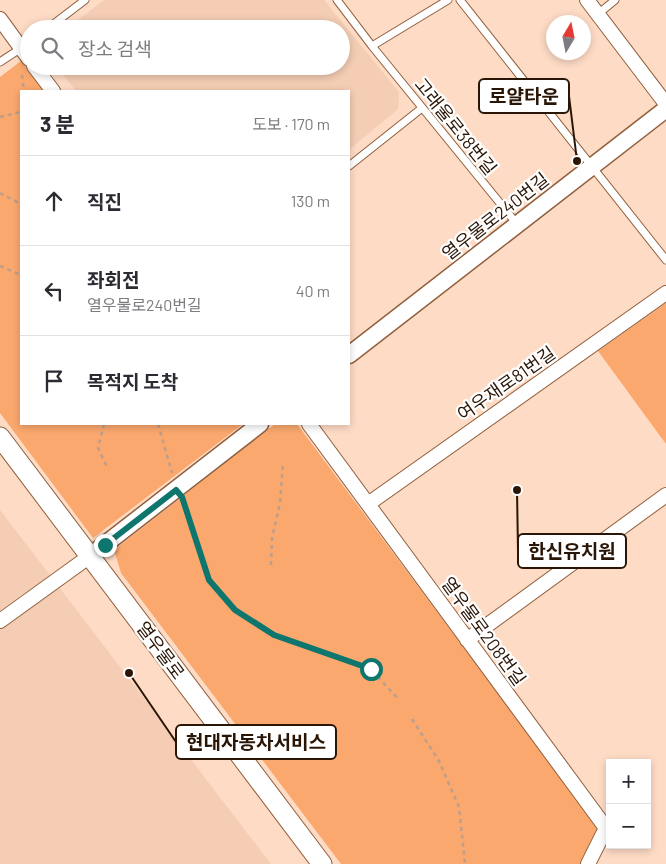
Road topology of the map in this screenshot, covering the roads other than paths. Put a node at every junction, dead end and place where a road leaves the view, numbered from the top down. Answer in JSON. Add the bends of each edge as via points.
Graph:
{"nodes":[{"id":1,"x":85,"y":0,"type":"edge"},
{"id":2,"x":337,"y":0,"type":"edge"},
{"id":3,"x":448,"y":0,"type":"edge"},
{"id":4,"x":460,"y":0,"type":"edge"},
{"id":5,"x":587,"y":0,"type":"edge"},
{"id":6,"x":615,"y":0,"type":"edge"},
{"id":7,"x":598,"y":14,"type":"junction"},
{"id":8,"x":0,"y":19,"type":"edge"},
{"id":9,"x":59,"y":20,"type":"edge"},
{"id":10,"x":20,"y":43,"type":"edge"},
{"id":11,"x":372,"y":46,"type":"junction"},
{"id":12,"x":20,"y":53,"type":"edge"},
{"id":13,"x":0,"y":62,"type":"edge"},
{"id":14,"x":41,"y":75,"type":"edge"},
{"id":15,"x":53,"y":90,"type":"edge"},
{"id":16,"x":666,"y":104,"type":"edge"},
{"id":17,"x":422,"y":108,"type":"junction"},
{"id":18,"x":666,"y":109,"type":"edge"},
{"id":19,"x":350,"y":165,"type":"edge"},
{"id":20,"x":591,"y":167,"type":"junction"},
{"id":21,"x":517,"y":224,"type":"junction"},
{"id":22,"x":666,"y":260,"type":"edge"},
{"id":23,"x":666,"y":293,"type":"edge"},
{"id":24,"x":350,"y":354,"type":"edge"},
{"id":25,"x":259,"y":425,"type":"edge"},
{"id":26,"x":310,"y":425,"type":"edge"},
{"id":27,"x":0,"y":437,"type":"edge"},
{"id":28,"x":666,"y":495,"type":"edge"},
{"id":29,"x":368,"y":504,"type":"junction"},
{"id":30,"x":90,"y":556,"type":"junction"},
{"id":31,"x":0,"y":621,"type":"edge"},
{"id":32,"x":468,"y":640,"type":"junction"},
{"id":33,"x":322,"y":864,"type":"edge"},
{"id":34,"x":588,"y":864,"type":"edge"}],
"edges":[{"from":1,"to":9,"type":"lane"},
{"from":2,"to":11,"type":"lane","name":"고래울로38번길"},
{"from":3,"to":11,"type":"lane"},
{"from":4,"to":20,"type":"lane"},
{"from":5,"to":7,"type":"street"},
{"from":6,"to":7,"type":"lane"},
{"from":7,"to":16,"type":"street"},
{"from":8,"to":10,"type":"street"},
{"from":11,"to":17,"type":"lane","name":"고래울로38번길"},
{"from":12,"to":13,"type":"lane"},
{"from":14,"to":15,"type":"street"},
{"from":17,"to":19,"type":"lane"},
{"from":17,"to":21,"type":"lane","name":"고래울로38번길"},
{"from":18,"to":20,"type":"street","name":"열우물로240번길"},
{"from":20,"to":21,"type":"street","name":"열우물로240번길"},
{"from":20,"to":22,"type":"lane"},
{"from":21,"to":24,"type":"street","name":"열우물로240번길"},
{"from":23,"to":29,"type":"street","name":"여우재로81번길"},
{"from":25,"to":30,"type":"street"},
{"from":26,"to":29,"type":"street","name":"열우물로208번길"},
{"from":27,"to":30,"type":"main road","name":"열우물로"},
{"from":28,"to":32,"type":"street"},
{"from":29,"to":32,"type":"street","name":"열우물로208번길"},
{"from":30,"to":31,"type":"street"},
{"from":30,"to":33,"type":"main road","name":"열우물로"},
{"from":32,"to":34,"type":"street","name":"열우물로208번길","via":[[606,828]]}]}
